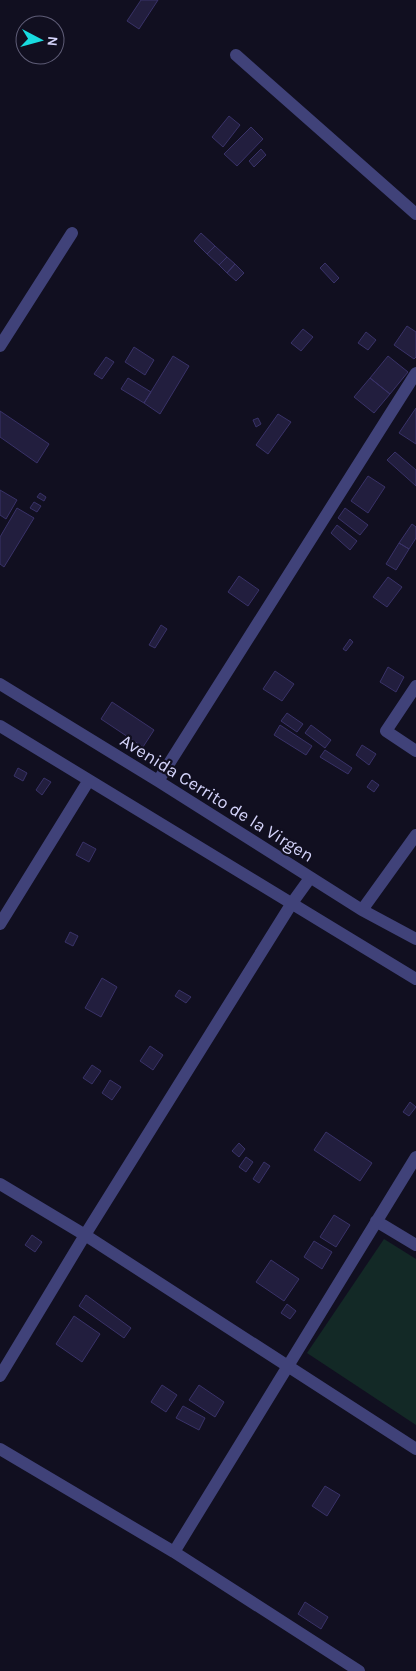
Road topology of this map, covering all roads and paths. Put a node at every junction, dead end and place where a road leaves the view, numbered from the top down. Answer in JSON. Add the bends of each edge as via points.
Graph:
{"nodes":[{"id":1,"x":236,"y":55,"type":"dead end"},
{"id":2,"x":416,"y":214,"type":"edge"},
{"id":3,"x":72,"y":233,"type":"dead end"},
{"id":4,"x":0,"y":346,"type":"edge"},
{"id":5,"x":416,"y":373,"type":"edge"},
{"id":6,"x":0,"y":684,"type":"edge"},
{"id":7,"x":416,"y":686,"type":"edge"},
{"id":8,"x":0,"y":726,"type":"edge"},
{"id":9,"x":416,"y":751,"type":"edge"},
{"id":10,"x":89,"y":780,"type":"junction"},
{"id":11,"x":158,"y":781,"type":"junction"},
{"id":12,"x":416,"y":836,"type":"edge"},
{"id":13,"x":310,"y":878,"type":"junction"},
{"id":14,"x":292,"y":903,"type":"junction"},
{"id":15,"x":362,"y":910,"type":"junction"},
{"id":16,"x":0,"y":924,"type":"edge"},
{"id":17,"x":416,"y":939,"type":"edge"},
{"id":18,"x":416,"y":979,"type":"edge"},
{"id":19,"x":416,"y":1156,"type":"edge"},
{"id":20,"x":0,"y":1184,"type":"edge"},
{"id":21,"x":376,"y":1222,"type":"junction"},
{"id":22,"x":85,"y":1236,"type":"junction"},
{"id":23,"x":416,"y":1246,"type":"edge"},
{"id":24,"x":288,"y":1366,"type":"junction"},
{"id":25,"x":0,"y":1376,"type":"edge"},
{"id":26,"x":0,"y":1449,"type":"edge"},
{"id":27,"x":416,"y":1449,"type":"edge"},
{"id":28,"x":174,"y":1552,"type":"junction"},
{"id":29,"x":359,"y":1671,"type":"edge"}],
"edges":[{"from":1,"to":2,"type":"street"},
{"from":3,"to":4,"type":"street"},
{"from":5,"to":11,"type":"street"},
{"from":6,"to":11,"type":"street","name":"Avenida Cerrito de la Virgen"},
{"from":7,"to":9,"type":"street","via":[[386,731]]},
{"from":8,"to":10,"type":"street"},
{"from":10,"to":14,"type":"street"},
{"from":10,"to":16,"type":"street"},
{"from":11,"to":13,"type":"street","name":"Avenida Cerrito de la Virgen"},
{"from":12,"to":15,"type":"street"},
{"from":13,"to":14,"type":"street"},
{"from":13,"to":15,"type":"street","name":"Avenida Cerrito de la Virgen"},
{"from":14,"to":18,"type":"street"},
{"from":14,"to":22,"type":"street"},
{"from":15,"to":17,"type":"street","name":"Avenida Cerrito de la Virgen"},
{"from":19,"to":21,"type":"street"},
{"from":20,"to":22,"type":"street"},
{"from":21,"to":23,"type":"street"},
{"from":21,"to":24,"type":"street"},
{"from":22,"to":24,"type":"street"},
{"from":22,"to":25,"type":"street"},
{"from":24,"to":27,"type":"street"},
{"from":24,"to":28,"type":"street"},
{"from":26,"to":28,"type":"street"},
{"from":28,"to":29,"type":"street"}]}
